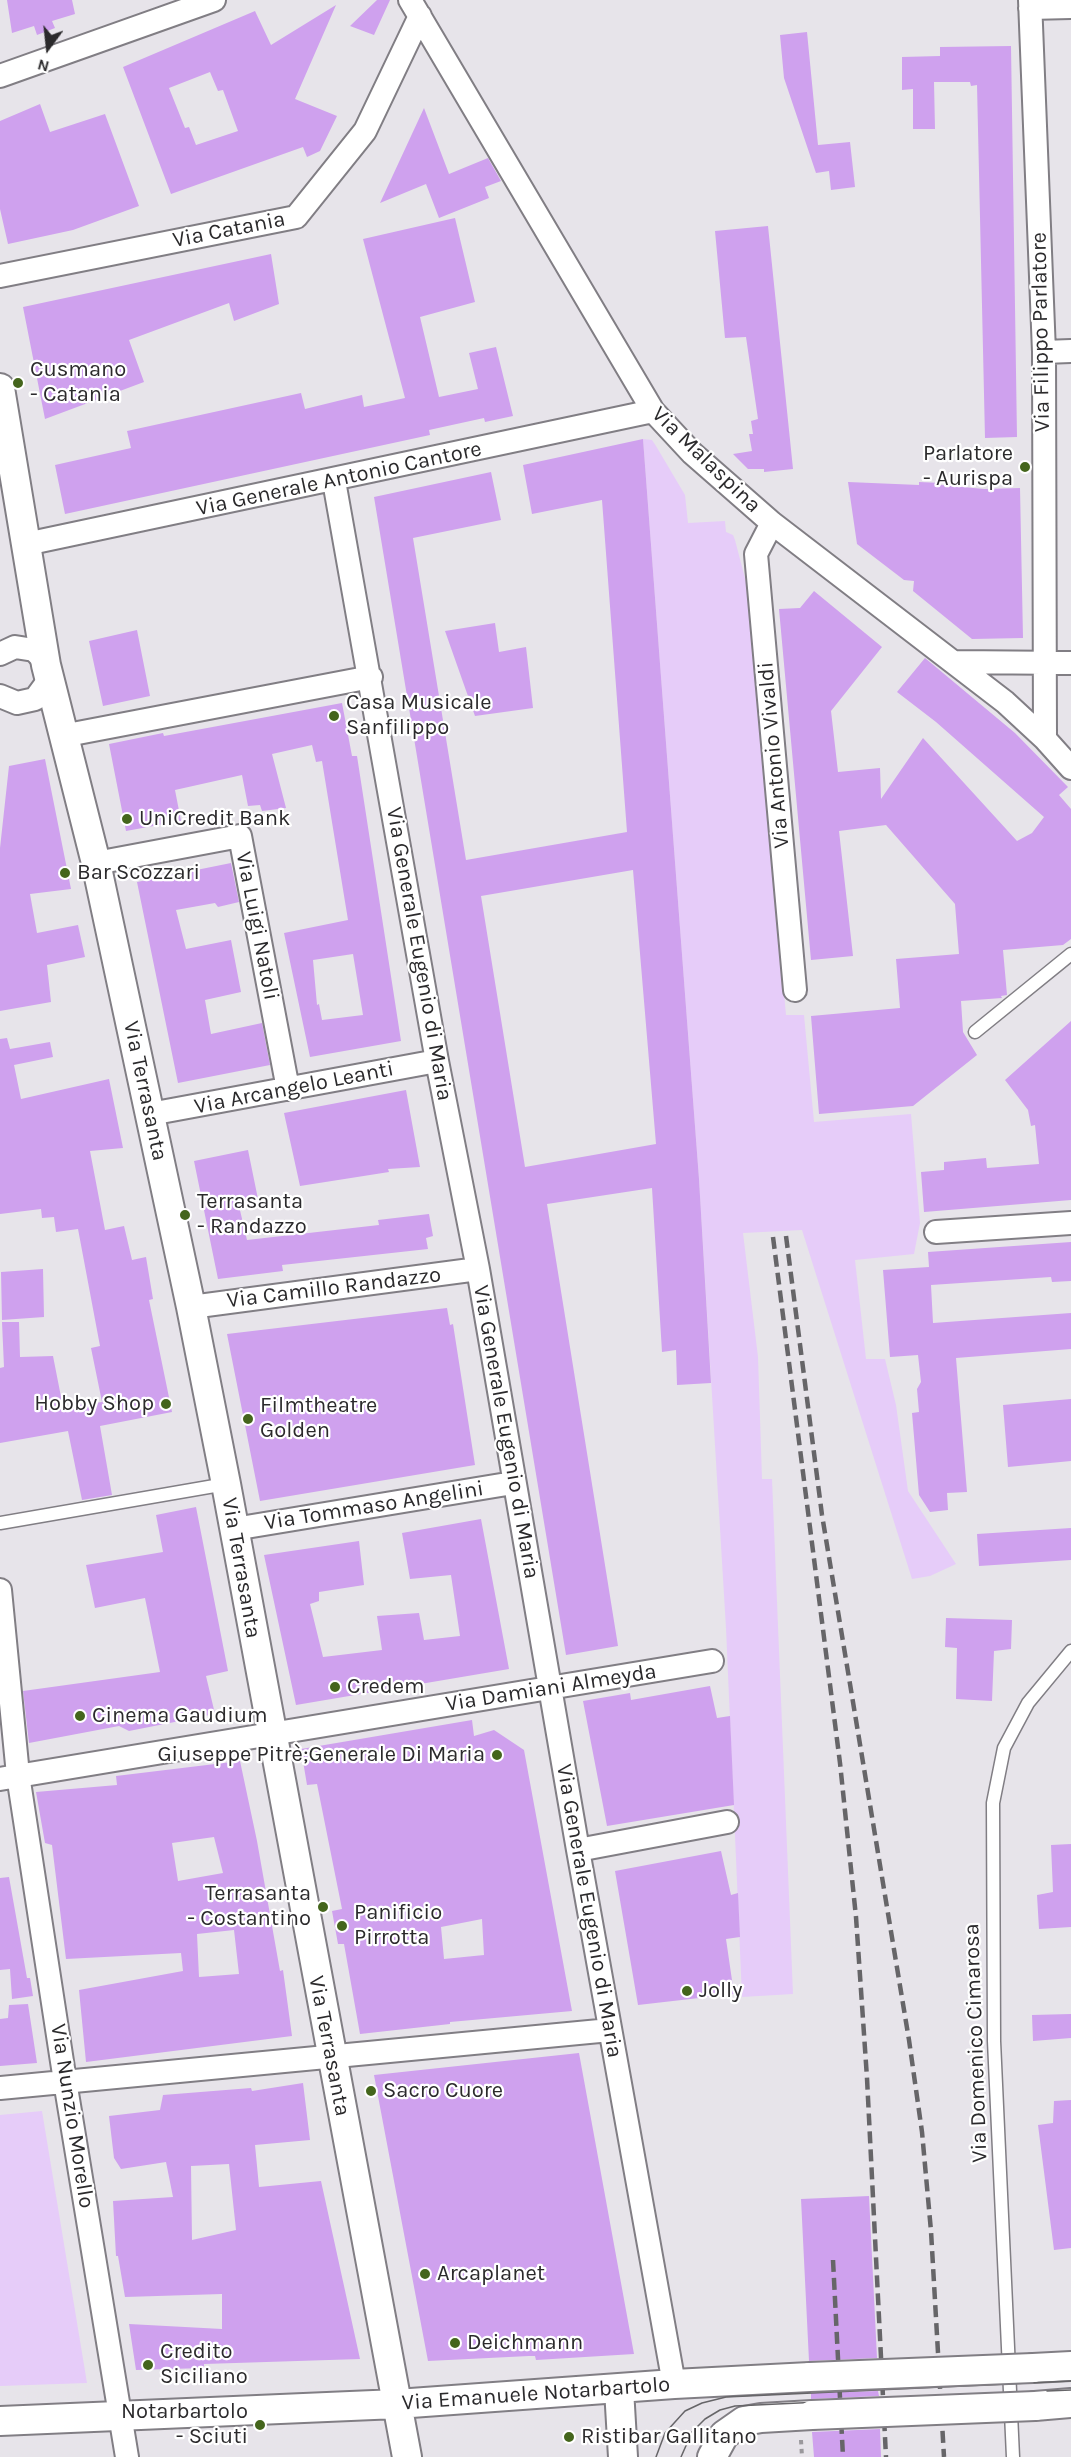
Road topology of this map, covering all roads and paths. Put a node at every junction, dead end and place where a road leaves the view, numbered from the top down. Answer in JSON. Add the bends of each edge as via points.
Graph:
{"nodes":[{"id":1,"x":214,"y":0,"type":"edge"},
{"id":2,"x":1030,"y":4,"type":"edge"},
{"id":3,"x":415,"y":8,"type":"edge"},
{"id":4,"x":1071,"y":8,"type":"edge"},
{"id":5,"x":0,"y":76,"type":"edge"},
{"id":6,"x":0,"y":276,"type":"edge"},
{"id":7,"x":1071,"y":351,"type":"edge"},
{"id":8,"x":1044,"y":352,"type":"junction"},
{"id":9,"x":0,"y":388,"type":"edge"},
{"id":10,"x":653,"y":411,"type":"junction"},
{"id":11,"x":6,"y":469,"type":"edge"},
{"id":12,"x":334,"y":481,"type":"junction"},
{"id":13,"x":772,"y":523,"type":"junction"},
{"id":14,"x":26,"y":544,"type":"junction"},
{"id":15,"x":0,"y":654,"type":"edge"},
{"id":16,"x":954,"y":662,"type":"junction"},
{"id":17,"x":1046,"y":663,"type":"junction"},
{"id":18,"x":1071,"y":663,"type":"edge"},
{"id":19,"x":46,"y":665,"type":"junction"},
{"id":20,"x":371,"y":677,"type":"junction"},
{"id":21,"x":2,"y":704,"type":"edge"},
{"id":22,"x":62,"y":736,"type":"junction"},
{"id":23,"x":1044,"y":739,"type":"junction"},
{"id":24,"x":1071,"y":768,"type":"edge"},
{"id":25,"x":96,"y":863,"type":"junction"},
{"id":26,"x":1071,"y":954,"type":"edge"},
{"id":27,"x":795,"y":990,"type":"dead end"},
{"id":28,"x":975,"y":1032,"type":"dead end"},
{"id":29,"x":437,"y":1060,"type":"junction"},
{"id":30,"x":288,"y":1089,"type":"junction"},
{"id":31,"x":150,"y":1114,"type":"junction"},
{"id":32,"x":1071,"y":1223,"type":"edge"},
{"id":33,"x":936,"y":1232,"type":"dead end"},
{"id":34,"x":478,"y":1269,"type":"junction"},
{"id":35,"x":191,"y":1307,"type":"junction"},
{"id":36,"x":513,"y":1483,"type":"junction"},
{"id":37,"x":226,"y":1484,"type":"junction"},
{"id":38,"x":0,"y":1523,"type":"edge"},
{"id":39,"x":234,"y":1529,"type":"junction"},
{"id":40,"x":0,"y":1590,"type":"edge"},
{"id":41,"x":1071,"y":1651,"type":"edge"},
{"id":42,"x":712,"y":1661,"type":"dead end"},
{"id":43,"x":551,"y":1688,"type":"junction"},
{"id":44,"x":271,"y":1735,"type":"junction"},
{"id":45,"x":9,"y":1777,"type":"edge"},
{"id":46,"x":727,"y":1822,"type":"dead end"},
{"id":47,"x":578,"y":1850,"type":"junction"},
{"id":48,"x":610,"y":2030,"type":"junction"},
{"id":49,"x":331,"y":2058,"type":"junction"},
{"id":50,"x":65,"y":2081,"type":"junction"},
{"id":51,"x":0,"y":2088,"type":"edge"},
{"id":52,"x":1071,"y":2366,"type":"edge"},
{"id":53,"x":674,"y":2384,"type":"junction"},
{"id":54,"x":619,"y":2390,"type":"junction"},
{"id":55,"x":1071,"y":2403,"type":"edge"},
{"id":56,"x":397,"y":2404,"type":"junction"},
{"id":57,"x":121,"y":2416,"type":"junction"},
{"id":58,"x":0,"y":2421,"type":"edge"},
{"id":59,"x":128,"y":2457,"type":"edge"},
{"id":60,"x":407,"y":2457,"type":"edge"},
{"id":61,"x":623,"y":2457,"type":"edge"},
{"id":62,"x":712,"y":2457,"type":"edge"},
{"id":63,"x":1013,"y":2457,"type":"edge"}],
"edges":[{"from":1,"to":5,"type":"street"},
{"from":2,"to":4,"type":"street"},
{"from":2,"to":8,"type":"street","name":"Via Filippo Parlatore"},
{"from":3,"to":6,"type":"street","name":"Via Catania","via":[[365,131],[296,217]]},
{"from":3,"to":10,"type":"street","name":"Via Malaspina"},
{"from":7,"to":8,"type":"street"},
{"from":8,"to":17,"type":"street","name":"Via Filippo Parlatore"},
{"from":9,"to":11,"type":"street","name":"Via Terrasanta"},
{"from":10,"to":12,"type":"street","name":"Via Generale Antonio Cantore"},
{"from":10,"to":13,"type":"street","name":"Via Malaspina","via":[[692,453]]},
{"from":11,"to":14,"type":"street","name":"Via Terrasanta"},
{"from":12,"to":14,"type":"street","name":"Via Generale Antonio Cantore"},
{"from":12,"to":20,"type":"street","name":"Via Generale Eugenio di Maria"},
{"from":13,"to":16,"type":"street","name":"Via Malaspina"},
{"from":13,"to":27,"type":"street","name":"Via Antonio Vivaldi","via":[[756,554]]},
{"from":14,"to":19,"type":"street","name":"Via Terrasanta"},
{"from":15,"to":19,"type":"street","via":[[25,647],[34,650]]},
{"from":16,"to":17,"type":"street"},
{"from":16,"to":23,"type":"street","name":"Via Malaspina"},
{"from":17,"to":18,"type":"street"},
{"from":17,"to":23,"type":"street","name":"Via Filippo Parlatore"},
{"from":19,"to":21,"type":"street","via":[[48,675],[42,692],[26,702]]},
{"from":19,"to":22,"type":"street","name":"Via Terrasanta"},
{"from":20,"to":22,"type":"street"},
{"from":20,"to":29,"type":"street","name":"Via Generale Eugenio di Maria"},
{"from":22,"to":25,"type":"street","name":"Via Terrasanta"},
{"from":23,"to":24,"type":"street","name":"Via Malaspina"},
{"from":25,"to":30,"type":"street","name":"Via Luigi Natoli","via":[[240,836]]},
{"from":25,"to":31,"type":"street","name":"Via Terrasanta"},
{"from":26,"to":28,"type":"lane"},
{"from":29,"to":30,"type":"street","name":"Via Arcangelo Leanti"},
{"from":29,"to":34,"type":"street","name":"Via Generale Eugenio di Maria"},
{"from":30,"to":31,"type":"street","name":"Via Arcangelo Leanti"},
{"from":31,"to":35,"type":"street","name":"Via Terrasanta"},
{"from":32,"to":33,"type":"street"},
{"from":34,"to":35,"type":"street","name":"Via Camillo Randazzo"},
{"from":34,"to":36,"type":"street","name":"Via Generale Eugenio di Maria"},
{"from":35,"to":37,"type":"street","name":"Via Terrasanta"},
{"from":36,"to":39,"type":"street","name":"Via Tommaso Angelini"},
{"from":36,"to":43,"type":"street","name":"Via Generale Eugenio di Maria"},
{"from":37,"to":38,"type":"lane"},
{"from":37,"to":39,"type":"street","name":"Via Terrasanta"},
{"from":39,"to":44,"type":"street","name":"Via Terrasanta"},
{"from":40,"to":45,"type":"street","name":"Via Nunzio Morello"},
{"from":41,"to":63,"type":"lane","name":"Via Domenico Cimarosa","via":[[1028,1703],[1004,1748],[993,1803],[994,2042]]},
{"from":42,"to":43,"type":"street","name":"Via Damiani Almeyda"},
{"from":43,"to":44,"type":"street","name":"Via Damiani Almeyda"},
{"from":43,"to":47,"type":"street","name":"Via Generale Eugenio di Maria"},
{"from":44,"to":45,"type":"street","name":"Via Damiani Almeyda"},
{"from":44,"to":49,"type":"street","name":"Via Terrasanta"},
{"from":45,"to":50,"type":"street","name":"Via Nunzio Morello"},
{"from":46,"to":47,"type":"street"},
{"from":47,"to":48,"type":"street","name":"Via Generale Eugenio di Maria"},
{"from":48,"to":49,"type":"street"},
{"from":48,"to":53,"type":"street","name":"Via Generale Eugenio di Maria"},
{"from":49,"to":50,"type":"street"},
{"from":49,"to":56,"type":"street","name":"Via Terrasanta"},
{"from":50,"to":51,"type":"street"},
{"from":50,"to":57,"type":"street","name":"Via Nunzio Morello"},
{"from":52,"to":53,"type":"street","name":"Via Emanuele Notarbartolo","bridge":true},
{"from":53,"to":54,"type":"street","name":"Via Emanuele Notarbartolo"},
{"from":54,"to":56,"type":"street","name":"Via Emanuele Notarbartolo"},
{"from":54,"to":61,"type":"street"},
{"from":55,"to":62,"type":"street","bridge":true,"via":[[761,2418],[744,2421],[724,2435]]},
{"from":56,"to":57,"type":"street","name":"Via Emanuele Notarbartolo"},
{"from":56,"to":60,"type":"street","name":"Via Terrasanta"},
{"from":57,"to":58,"type":"street","name":"Via Emanuele Notarbartolo"},
{"from":57,"to":59,"type":"street","name":"Via Nunzio Morello"}]}
